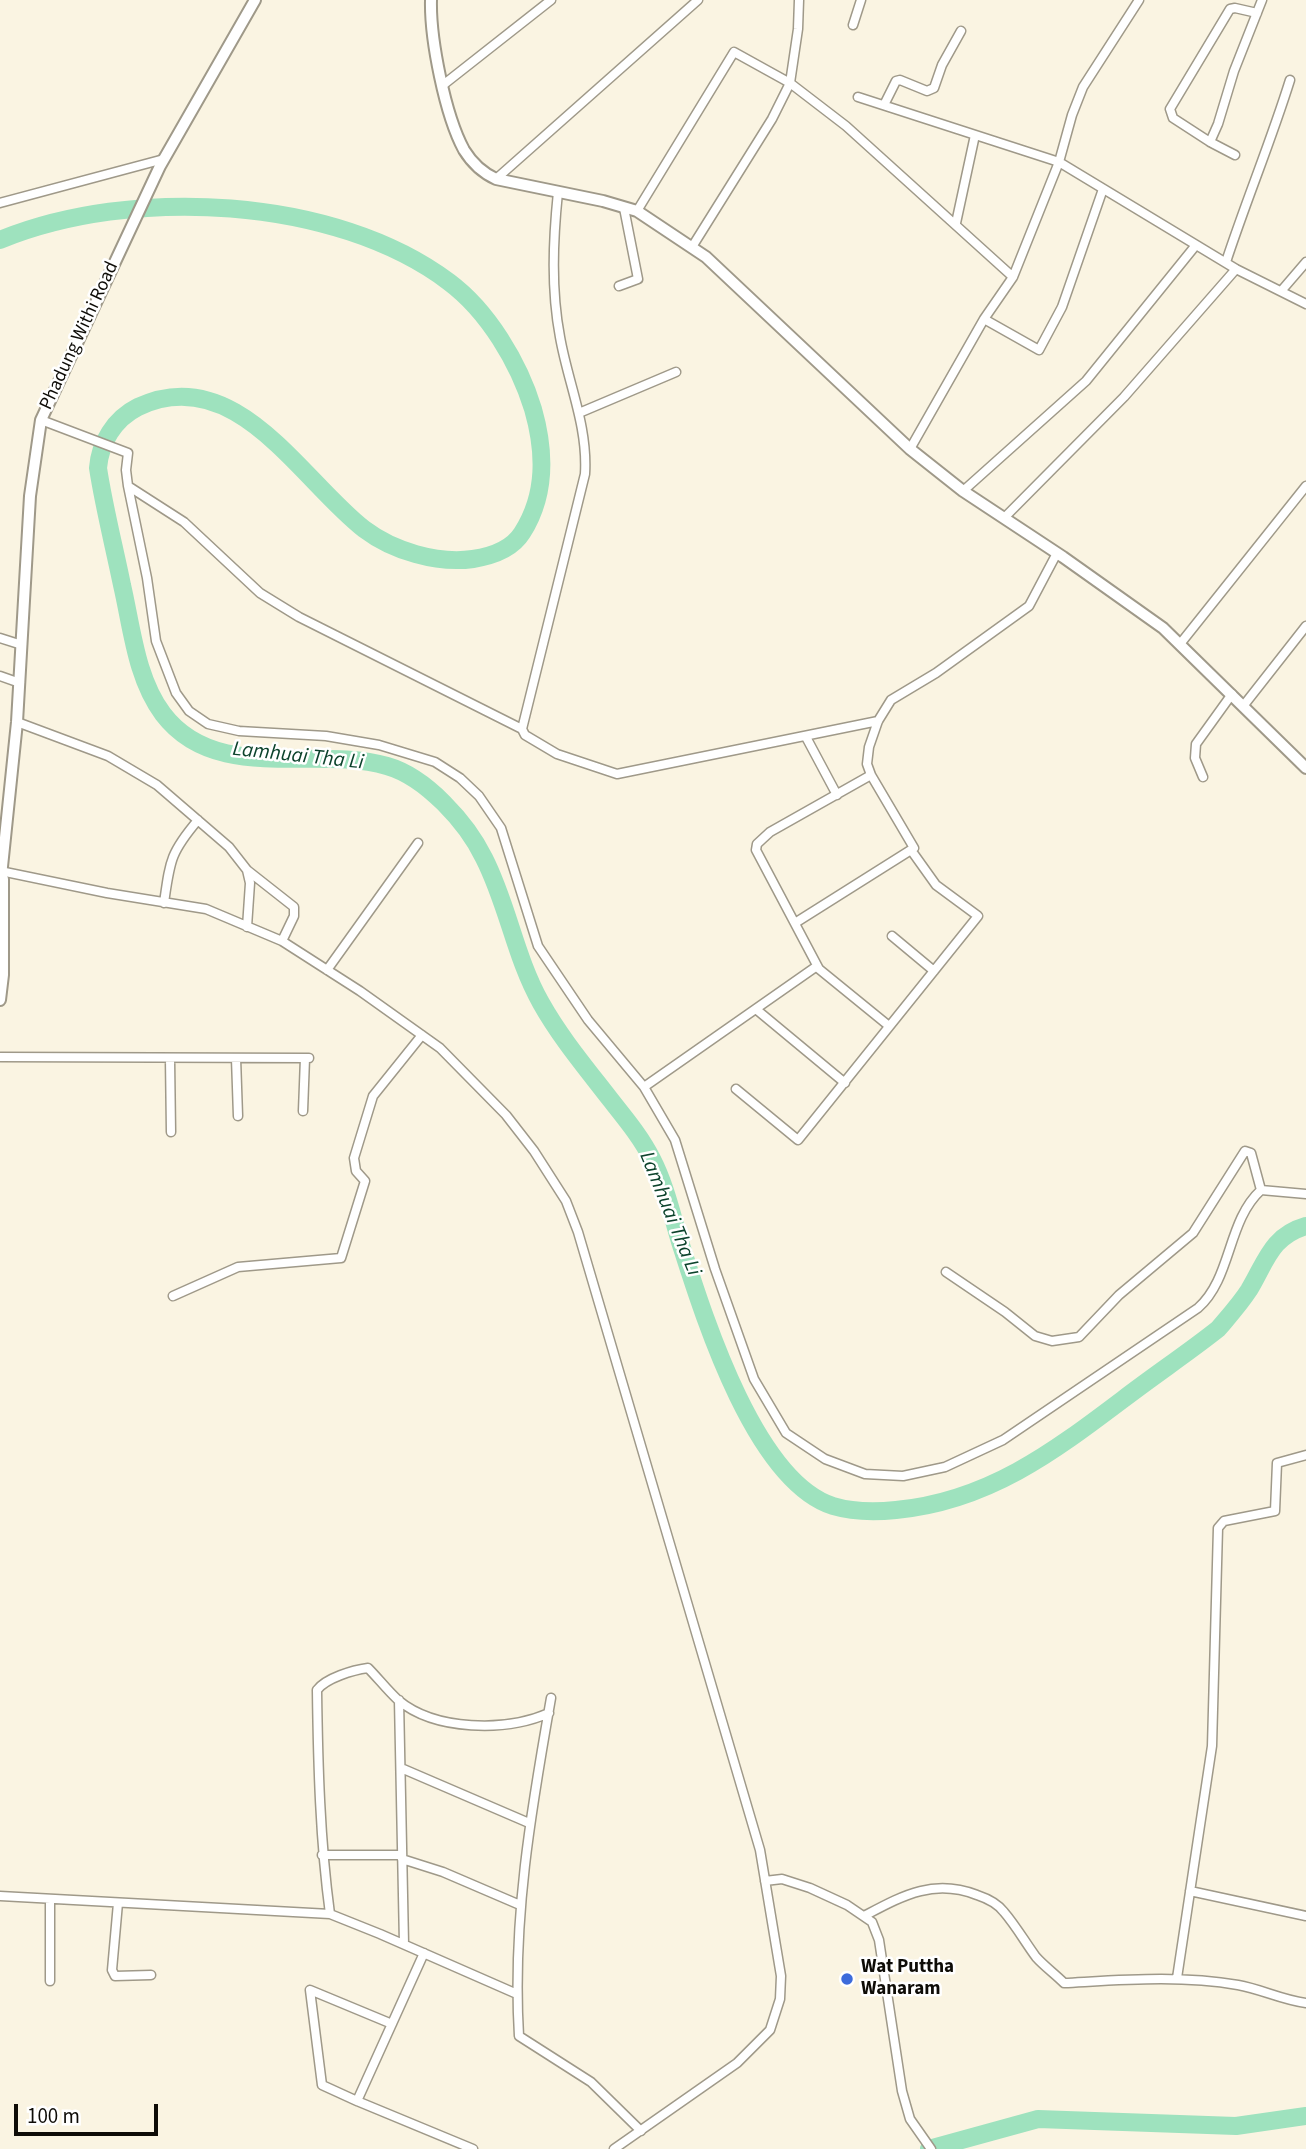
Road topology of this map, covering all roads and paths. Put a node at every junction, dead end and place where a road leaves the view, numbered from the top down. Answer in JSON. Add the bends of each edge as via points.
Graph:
{"nodes":[{"id":1,"x":255,"y":0,"type":"edge"},
{"id":2,"x":431,"y":0,"type":"edge"},
{"id":3,"x":551,"y":0,"type":"edge"},
{"id":4,"x":698,"y":0,"type":"edge"},
{"id":5,"x":799,"y":0,"type":"edge"},
{"id":6,"x":861,"y":0,"type":"edge"},
{"id":7,"x":1139,"y":0,"type":"edge"},
{"id":8,"x":1262,"y":0,"type":"edge"},
{"id":9,"x":1257,"y":13,"type":"junction"},
{"id":10,"x":853,"y":25,"type":"dead end"},
{"id":11,"x":961,"y":31,"type":"dead end"},
{"id":12,"x":1290,"y":80,"type":"dead end"},
{"id":13,"x":790,"y":83,"type":"junction"},
{"id":14,"x":443,"y":85,"type":"junction"},
{"id":15,"x":858,"y":97,"type":"dead end"},
{"id":16,"x":884,"y":105,"type":"junction"},
{"id":17,"x":975,"y":135,"type":"junction"},
{"id":18,"x":1210,"y":142,"type":"junction"},
{"id":19,"x":1235,"y":155,"type":"dead end"},
{"id":20,"x":1059,"y":162,"type":"junction"},
{"id":21,"x":162,"y":163,"type":"junction"},
{"id":22,"x":496,"y":179,"type":"junction"},
{"id":23,"x":1103,"y":189,"type":"junction"},
{"id":24,"x":558,"y":192,"type":"junction"},
{"id":25,"x":0,"y":203,"type":"edge"},
{"id":26,"x":624,"y":208,"type":"junction"},
{"id":27,"x":637,"y":211,"type":"junction"},
{"id":28,"x":956,"y":223,"type":"junction"},
{"id":29,"x":1196,"y":245,"type":"junction"},
{"id":30,"x":692,"y":247,"type":"junction"},
{"id":31,"x":1226,"y":262,"type":"junction"},
{"id":32,"x":1306,"y":262,"type":"edge"},
{"id":33,"x":1236,"y":269,"type":"junction"},
{"id":34,"x":1013,"y":277,"type":"junction"},
{"id":35,"x":619,"y":286,"type":"dead end"},
{"id":36,"x":1282,"y":290,"type":"junction"},
{"id":37,"x":1306,"y":304,"type":"edge"},
{"id":38,"x":984,"y":319,"type":"junction"},
{"id":39,"x":676,"y":372,"type":"dead end"},
{"id":40,"x":579,"y":413,"type":"junction"},
{"id":41,"x":41,"y":420,"type":"junction"},
{"id":42,"x":910,"y":449,"type":"junction"},
{"id":43,"x":128,"y":486,"type":"junction"},
{"id":44,"x":1306,"y":486,"type":"edge"},
{"id":45,"x":963,"y":491,"type":"junction"},
{"id":46,"x":1004,"y":519,"type":"junction"},
{"id":47,"x":1057,"y":553,"type":"junction"},
{"id":48,"x":1306,"y":626,"type":"edge"},
{"id":49,"x":0,"y":638,"type":"edge"},
{"id":50,"x":1180,"y":644,"type":"junction"},
{"id":51,"x":22,"y":645,"type":"junction"},
{"id":52,"x":0,"y":677,"type":"edge"},
{"id":53,"x":20,"y":683,"type":"junction"},
{"id":54,"x":1232,"y":694,"type":"junction"},
{"id":55,"x":1244,"y":705,"type":"junction"},
{"id":56,"x":878,"y":721,"type":"junction"},
{"id":57,"x":18,"y":722,"type":"junction"},
{"id":58,"x":522,"y":729,"type":"junction"},
{"id":59,"x":806,"y":737,"type":"junction"},
{"id":60,"x":1306,"y":768,"type":"edge"},
{"id":61,"x":871,"y":775,"type":"junction"},
{"id":62,"x":1203,"y":776,"type":"dead end"},
{"id":63,"x":837,"y":795,"type":"junction"},
{"id":64,"x":198,"y":820,"type":"junction"},
{"id":65,"x":418,"y":843,"type":"dead end"},
{"id":66,"x":911,"y":850,"type":"junction"},
{"id":67,"x":247,"y":870,"type":"junction"},
{"id":68,"x":1,"y":872,"type":"edge"},
{"id":69,"x":0,"y":886,"type":"edge"},
{"id":70,"x":164,"y":903,"type":"junction"},
{"id":71,"x":795,"y":923,"type":"junction"},
{"id":72,"x":247,"y":927,"type":"junction"},
{"id":73,"x":892,"y":936,"type":"dead end"},
{"id":74,"x":282,"y":941,"type":"junction"},
{"id":75,"x":817,"y":966,"type":"junction"},
{"id":76,"x":327,"y":970,"type":"junction"},
{"id":77,"x":934,"y":971,"type":"junction"},
{"id":78,"x":0,"y":1000,"type":"edge"},
{"id":79,"x":757,"y":1010,"type":"junction"},
{"id":80,"x":889,"y":1026,"type":"junction"},
{"id":81,"x":422,"y":1035,"type":"junction"},
{"id":82,"x":0,"y":1057,"type":"edge"},
{"id":83,"x":236,"y":1058,"type":"junction"},
{"id":84,"x":170,"y":1059,"type":"junction"},
{"id":85,"x":845,"y":1083,"type":"junction"},
{"id":86,"x":644,"y":1087,"type":"junction"},
{"id":87,"x":736,"y":1089,"type":"dead end"},
{"id":88,"x":303,"y":1111,"type":"dead end"},
{"id":89,"x":238,"y":1116,"type":"dead end"},
{"id":90,"x":171,"y":1132,"type":"dead end"},
{"id":91,"x":1261,"y":1191,"type":"junction"},
{"id":92,"x":1306,"y":1194,"type":"edge"},
{"id":93,"x":946,"y":1272,"type":"dead end"},
{"id":94,"x":173,"y":1296,"type":"dead end"},
{"id":95,"x":1306,"y":1455,"type":"edge"},
{"id":96,"x":551,"y":1698,"type":"dead end"},
{"id":97,"x":399,"y":1700,"type":"junction"},
{"id":98,"x":549,"y":1713,"type":"junction"},
{"id":99,"x":401,"y":1768,"type":"junction"},
{"id":100,"x":529,"y":1823,"type":"junction"},
{"id":101,"x":323,"y":1856,"type":"junction"},
{"id":102,"x":402,"y":1857,"type":"junction"},
{"id":103,"x":765,"y":1881,"type":"junction"},
{"id":104,"x":1189,"y":1891,"type":"junction"},
{"id":105,"x":0,"y":1895,"type":"edge"},
{"id":106,"x":50,"y":1899,"type":"junction"},
{"id":107,"x":118,"y":1903,"type":"junction"},
{"id":108,"x":520,"y":1905,"type":"junction"},
{"id":109,"x":330,"y":1914,"type":"junction"},
{"id":110,"x":864,"y":1916,"type":"junction"},
{"id":111,"x":1306,"y":1916,"type":"edge"},
{"id":112,"x":404,"y":1944,"type":"junction"},
{"id":113,"x":424,"y":1953,"type":"junction"},
{"id":114,"x":151,"y":1975,"type":"dead end"},
{"id":115,"x":1177,"y":1978,"type":"junction"},
{"id":116,"x":50,"y":1981,"type":"dead end"},
{"id":117,"x":517,"y":1994,"type":"junction"},
{"id":118,"x":1306,"y":2003,"type":"edge"},
{"id":119,"x":393,"y":2024,"type":"junction"},
{"id":120,"x":357,"y":2101,"type":"junction"},
{"id":121,"x":641,"y":2131,"type":"junction"},
{"id":122,"x":473,"y":2149,"type":"edge"},
{"id":123,"x":614,"y":2149,"type":"edge"},
{"id":124,"x":931,"y":2149,"type":"edge"}],
"edges":[{"from":1,"to":21,"type":"street","name":"Phadung Withi Road"},
{"from":2,"to":14,"type":"street","via":[[431,31]]},
{"from":3,"to":14,"type":"street"},
{"from":4,"to":22,"type":"street"},
{"from":5,"to":13,"type":"street"},
{"from":6,"to":10,"type":"street"},
{"from":7,"to":20,"type":"street","via":[[1083,88]]},
{"from":8,"to":9,"type":"street"},
{"from":9,"to":18,"type":"street"},
{"from":9,"to":18,"type":"street","via":[[1230,9],[1170,109],[1173,118]]},
{"from":11,"to":16,"type":"street","via":[[934,88],[896,81]]},
{"from":12,"to":31,"type":"street"},
{"from":13,"to":27,"type":"street","via":[[734,52]]},
{"from":13,"to":28,"type":"street"},
{"from":13,"to":30,"type":"street"},
{"from":14,"to":22,"type":"street","via":[[465,151],[482,172]]},
{"from":15,"to":16,"type":"street"},
{"from":16,"to":17,"type":"street"},
{"from":17,"to":20,"type":"street"},
{"from":17,"to":28,"type":"street"},
{"from":18,"to":19,"type":"street"},
{"from":20,"to":23,"type":"street"},
{"from":20,"to":34,"type":"street"},
{"from":21,"to":25,"type":"street"},
{"from":21,"to":41,"type":"street","name":"Phadung Withi Road"},
{"from":22,"to":24,"type":"street"},
{"from":23,"to":29,"type":"street"},
{"from":23,"to":38,"type":"street","via":[[1062,307],[1039,350]]},
{"from":24,"to":26,"type":"street"},
{"from":24,"to":40,"type":"street","via":[[553,279],[560,338]]},
{"from":26,"to":27,"type":"street"},
{"from":26,"to":35,"type":"street","via":[[638,279]]},
{"from":27,"to":30,"type":"street"},
{"from":28,"to":34,"type":"street"},
{"from":29,"to":31,"type":"street"},
{"from":29,"to":45,"type":"street","via":[[1086,381]]},
{"from":30,"to":42,"type":"street"},
{"from":31,"to":33,"type":"street"},
{"from":32,"to":36,"type":"street"},
{"from":33,"to":36,"type":"street"},
{"from":33,"to":46,"type":"street","via":[[1124,397]]},
{"from":34,"to":38,"type":"street"},
{"from":36,"to":37,"type":"street"},
{"from":38,"to":42,"type":"street"},
{"from":39,"to":40,"type":"street"},
{"from":40,"to":58,"type":"street","via":[[585,474]]},
{"from":41,"to":43,"type":"street","via":[[128,453]]},
{"from":41,"to":51,"type":"street","name":"Phadung Withi Road","via":[[30,496]]},
{"from":42,"to":45,"type":"street"},
{"from":43,"to":58,"type":"street","via":[[184,522],[260,593]]},
{"from":43,"to":86,"type":"street","via":[[156,641],[176,693],[190,711],[208,724],[239,731],[326,736],[379,745],[435,762],[460,778],[479,796],[500,828],[538,946],[588,1020]]},
{"from":44,"to":50,"type":"street"},
{"from":45,"to":46,"type":"street"},
{"from":46,"to":47,"type":"street"},
{"from":47,"to":50,"type":"street"},
{"from":47,"to":56,"type":"street","via":[[1029,606],[891,700]]},
{"from":48,"to":55,"type":"street"},
{"from":49,"to":51,"type":"street"},
{"from":50,"to":54,"type":"street"},
{"from":51,"to":53,"type":"street","name":"Phadung Withi Road"},
{"from":52,"to":53,"type":"street"},
{"from":53,"to":57,"type":"street","name":"Phadung Withi Road"},
{"from":54,"to":55,"type":"street"},
{"from":54,"to":62,"type":"street","via":[[1196,744],[1195,758]]},
{"from":55,"to":60,"type":"street"},
{"from":56,"to":59,"type":"street"},
{"from":56,"to":61,"type":"street","via":[[869,747]]},
{"from":57,"to":64,"type":"street","via":[[108,756],[157,785]]},
{"from":57,"to":68,"type":"street","name":"Phadung Withi Road"},
{"from":58,"to":59,"type":"street","via":[[524,735],[557,754],[617,774]]},
{"from":59,"to":63,"type":"street"},
{"from":61,"to":63,"type":"street"},
{"from":61,"to":66,"type":"street","via":[[914,848]]},
{"from":63,"to":71,"type":"street","via":[[757,844],[759,858]]},
{"from":64,"to":67,"type":"street"},
{"from":64,"to":70,"type":"street","via":[[174,852]]},
{"from":65,"to":76,"type":"street"},
{"from":66,"to":71,"type":"street"},
{"from":66,"to":77,"type":"street","via":[[936,885],[978,916]]},
{"from":67,"to":72,"type":"street"},
{"from":67,"to":74,"type":"street","via":[[294,907],[295,916]]},
{"from":68,"to":69,"type":"street"},
{"from":68,"to":70,"type":"street"},
{"from":68,"to":78,"type":"street"},
{"from":70,"to":72,"type":"street","via":[[206,909]]},
{"from":71,"to":75,"type":"street"},
{"from":72,"to":74,"type":"street"},
{"from":73,"to":77,"type":"street"},
{"from":74,"to":76,"type":"street"},
{"from":75,"to":79,"type":"street"},
{"from":75,"to":80,"type":"street"},
{"from":76,"to":81,"type":"street"},
{"from":77,"to":80,"type":"street"},
{"from":79,"to":85,"type":"street"},
{"from":79,"to":86,"type":"street"},
{"from":80,"to":85,"type":"street"},
{"from":81,"to":94,"type":"street","via":[[373,1096],[354,1158],[356,1171],[365,1181],[341,1258],[238,1267]]},
{"from":81,"to":103,"type":"street","via":[[506,1115],[560,1192],[578,1232],[760,1850]]},
{"from":82,"to":84,"type":"street"},
{"from":83,"to":84,"type":"street"},
{"from":83,"to":88,"type":"street","via":[[307,1058]]},
{"from":83,"to":89,"type":"street"},
{"from":84,"to":90,"type":"street"},
{"from":85,"to":87,"type":"street","via":[[797,1140]]},
{"from":86,"to":91,"type":"street","via":[[675,1140],[754,1379],[786,1433],[825,1459],[865,1474],[903,1476],[945,1467],[1003,1440],[1198,1308],[1209,1298],[1242,1217]]},
{"from":91,"to":92,"type":"street"},
{"from":91,"to":93,"type":"street","via":[[1251,1153],[1245,1151],[1193,1233],[1075,1339],[1052,1341],[1035,1336]]},
{"from":95,"to":104,"type":"street","via":[[1277,1463],[1275,1511],[1224,1521],[1218,1528],[1212,1746]]},
{"from":96,"to":98,"type":"street"},
{"from":97,"to":98,"type":"street","via":[[420,1713],[458,1725],[496,1726]]},
{"from":97,"to":99,"type":"street"},
{"from":97,"to":101,"type":"street","via":[[368,1668],[317,1690]]},
{"from":98,"to":100,"type":"street"},
{"from":99,"to":100,"type":"street"},
{"from":99,"to":102,"type":"street"},
{"from":100,"to":108,"type":"street"},
{"from":101,"to":102,"type":"street"},
{"from":101,"to":109,"type":"street"},
{"from":102,"to":108,"type":"street"},
{"from":102,"to":112,"type":"street"},
{"from":103,"to":110,"type":"street","via":[[782,1878]]},
{"from":103,"to":121,"type":"street","via":[[781,1976],[780,1999],[770,2030],[737,2063]]},
{"from":104,"to":111,"type":"street"},
{"from":104,"to":115,"type":"street"},
{"from":105,"to":106,"type":"street"},
{"from":106,"to":107,"type":"street"},
{"from":106,"to":116,"type":"street"},
{"from":107,"to":109,"type":"street"},
{"from":107,"to":114,"type":"street","via":[[112,1970],[115,1976]]},
{"from":108,"to":117,"type":"street"},
{"from":109,"to":112,"type":"street"},
{"from":110,"to":115,"type":"street","via":[[927,1889],[962,1889],[1002,1909],[1037,1958],[1064,1983]]},
{"from":110,"to":124,"type":"street","via":[[873,1922],[879,1940],[910,2119]]},
{"from":112,"to":113,"type":"street"},
{"from":113,"to":117,"type":"street"},
{"from":113,"to":119,"type":"street"},
{"from":115,"to":118,"type":"street","via":[[1240,1985]]},
{"from":117,"to":121,"type":"street","via":[[519,2036],[591,2082]]},
{"from":119,"to":120,"type":"street"},
{"from":119,"to":120,"type":"street","via":[[310,1990],[322,2085]]},
{"from":120,"to":122,"type":"street"},
{"from":121,"to":123,"type":"street"}]}
